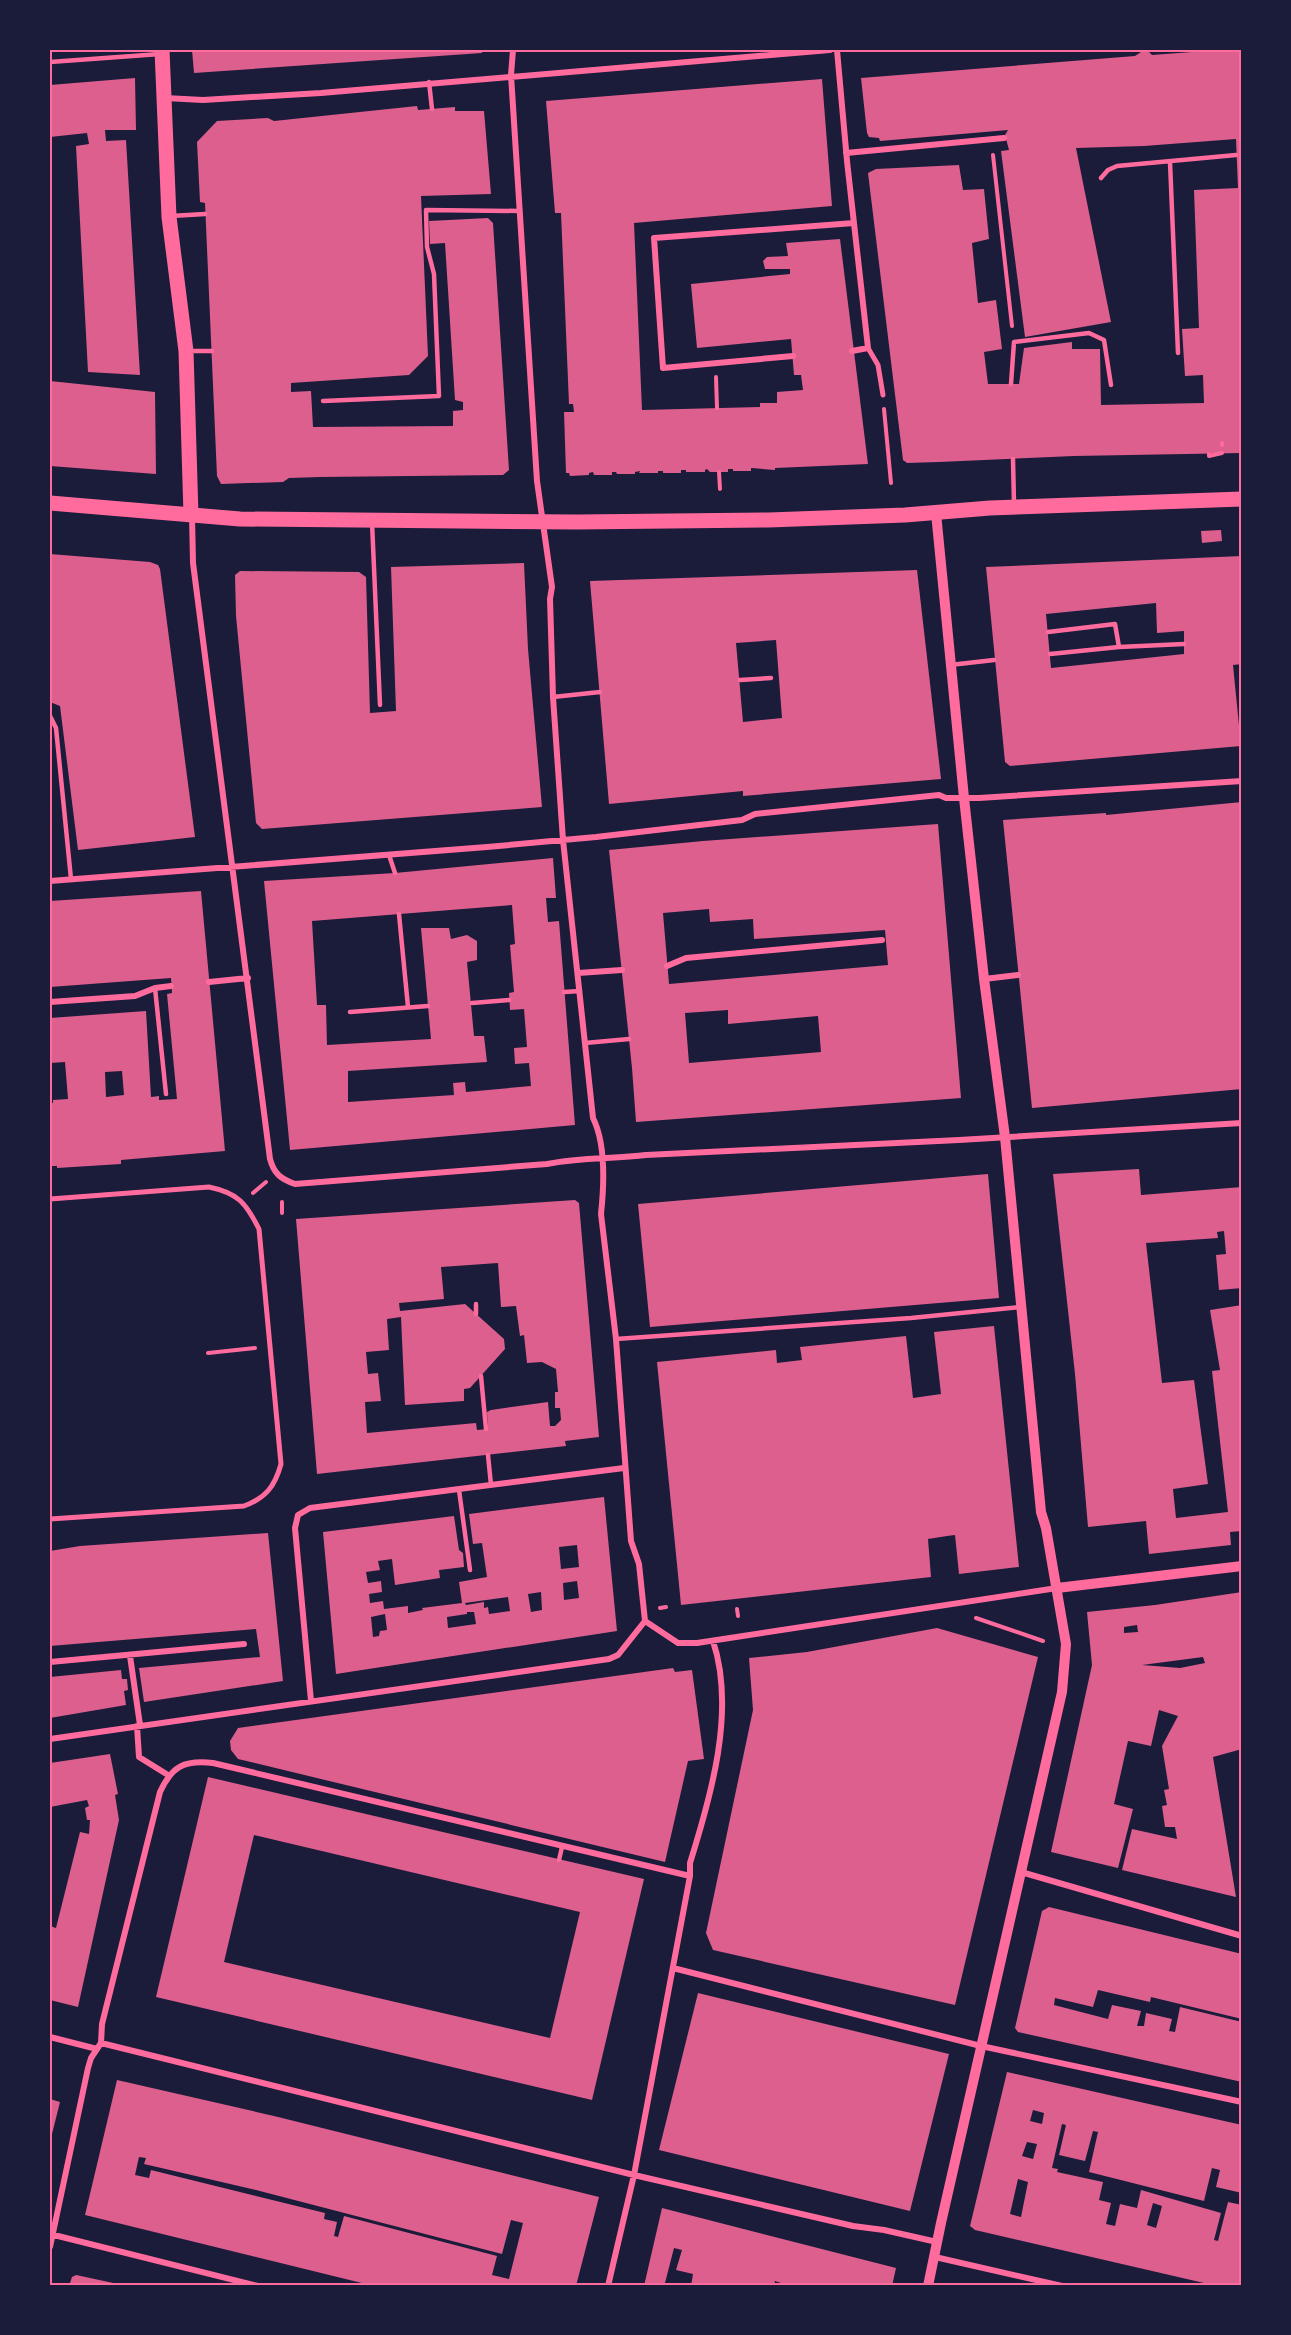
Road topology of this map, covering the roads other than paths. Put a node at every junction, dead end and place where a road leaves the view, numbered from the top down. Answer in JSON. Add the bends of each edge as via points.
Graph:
{"nodes":[{"id":1,"x":513,"y":50,"type":"edge"},
{"id":2,"x":818,"y":50,"type":"edge"},
{"id":3,"x":830,"y":50,"type":"edge"},
{"id":4,"x":837,"y":50,"type":"edge"},
{"id":5,"x":162,"y":52,"type":"edge"},
{"id":6,"x":50,"y":62,"type":"edge"},
{"id":7,"x":511,"y":75,"type":"junction"},
{"id":8,"x":429,"y":82,"type":"junction"},
{"id":9,"x":165,"y":98,"type":"junction"},
{"id":10,"x":432,"y":109,"type":"dead end"},
{"id":11,"x":1004,"y":138,"type":"dead end"},
{"id":12,"x":846,"y":153,"type":"junction"},
{"id":13,"x":1236,"y":154,"type":"dead end"},
{"id":14,"x":1170,"y":162,"type":"junction"},
{"id":15,"x":1101,"y":178,"type":"dead end"},
{"id":16,"x":520,"y":211,"type":"junction"},
{"id":17,"x":205,"y":214,"type":"dead end"},
{"id":18,"x":168,"y":216,"type":"junction"},
{"id":19,"x":854,"y":223,"type":"junction"},
{"id":20,"x":868,"y":348,"type":"junction"},
{"id":21,"x":186,"y":351,"type":"junction"},
{"id":22,"x":212,"y":351,"type":"dead end"},
{"id":23,"x":852,"y":351,"type":"dead end"},
{"id":24,"x":1178,"y":353,"type":"dead end"},
{"id":25,"x":793,"y":356,"type":"dead end"},
{"id":26,"x":1011,"y":384,"type":"dead end"},
{"id":27,"x":1111,"y":385,"type":"dead end"},
{"id":28,"x":882,"y":395,"type":"dead end"},
{"id":29,"x":323,"y":401,"type":"dead end"},
{"id":30,"x":1014,"y":459,"type":"dead end"},
{"id":31,"x":1242,"y":499,"type":"edge"},
{"id":32,"x":50,"y":503,"type":"edge"},
{"id":33,"x":1014,"y":507,"type":"junction"},
{"id":34,"x":936,"y":513,"type":"junction"},
{"id":35,"x":192,"y":515,"type":"junction"},
{"id":36,"x":372,"y":520,"type":"junction"},
{"id":37,"x":543,"y":522,"type":"junction"},
{"id":38,"x":1048,"y":632,"type":"dead end"},
{"id":39,"x":1184,"y":644,"type":"dead end"},
{"id":40,"x":1119,"y":647,"type":"junction"},
{"id":41,"x":1050,"y":654,"type":"dead end"},
{"id":42,"x":994,"y":660,"type":"dead end"},
{"id":43,"x":950,"y":665,"type":"junction"},
{"id":44,"x":771,"y":678,"type":"dead end"},
{"id":45,"x":740,"y":680,"type":"dead end"},
{"id":46,"x":600,"y":692,"type":"dead end"},
{"id":47,"x":553,"y":697,"type":"junction"},
{"id":48,"x":380,"y":705,"type":"dead end"},
{"id":49,"x":50,"y":716,"type":"edge"},
{"id":50,"x":1242,"y":781,"type":"edge"},
{"id":51,"x":964,"y":798,"type":"junction"},
{"id":52,"x":563,"y":840,"type":"junction"},
{"id":53,"x":389,"y":855,"type":"junction"},
{"id":54,"x":231,"y":867,"type":"junction"},
{"id":55,"x":395,"y":873,"type":"dead end"},
{"id":56,"x":71,"y":879,"type":"junction"},
{"id":57,"x":50,"y":881,"type":"edge"},
{"id":58,"x":399,"y":914,"type":"dead end"},
{"id":59,"x":882,"y":940,"type":"dead end"},
{"id":60,"x":667,"y":966,"type":"dead end"},
{"id":61,"x":622,"y":970,"type":"dead end"},
{"id":62,"x":578,"y":973,"type":"junction"},
{"id":63,"x":1018,"y":975,"type":"dead end"},
{"id":64,"x":248,"y":978,"type":"junction"},
{"id":65,"x":984,"y":979,"type":"junction"},
{"id":66,"x":209,"y":982,"type":"dead end"},
{"id":67,"x":171,"y":986,"type":"dead end"},
{"id":68,"x":155,"y":988,"type":"junction"},
{"id":69,"x":580,"y":991,"type":"junction"},
{"id":70,"x":564,"y":992,"type":"dead end"},
{"id":71,"x":509,"y":1000,"type":"dead end"},
{"id":72,"x":50,"y":1002,"type":"edge"},
{"id":73,"x":472,"y":1004,"type":"dead end"},
{"id":74,"x":428,"y":1006,"type":"dead end"},
{"id":75,"x":408,"y":1008,"type":"junction"},
{"id":76,"x":350,"y":1012,"type":"dead end"},
{"id":77,"x":629,"y":1039,"type":"dead end"},
{"id":78,"x":585,"y":1043,"type":"junction"},
{"id":79,"x":166,"y":1094,"type":"dead end"},
{"id":80,"x":1242,"y":1123,"type":"edge"},
{"id":81,"x":1005,"y":1137,"type":"junction"},
{"id":82,"x":601,"y":1160,"type":"junction"},
{"id":83,"x":50,"y":1199,"type":"edge"},
{"id":84,"x":476,"y":1304,"type":"dead end"},
{"id":85,"x":1020,"y":1306,"type":"junction"},
{"id":86,"x":476,"y":1314,"type":"dead end"},
{"id":87,"x":616,"y":1339,"type":"junction"},
{"id":88,"x":481,"y":1376,"type":"dead end"},
{"id":89,"x":486,"y":1429,"type":"dead end"},
{"id":90,"x":488,"y":1455,"type":"dead end"},
{"id":91,"x":624,"y":1468,"type":"junction"},
{"id":92,"x":490,"y":1485,"type":"junction"},
{"id":93,"x":459,"y":1490,"type":"junction"},
{"id":94,"x":50,"y":1519,"type":"edge"},
{"id":95,"x":1242,"y":1566,"type":"edge"},
{"id":96,"x":470,"y":1570,"type":"dead end"},
{"id":97,"x":1057,"y":1588,"type":"junction"},
{"id":98,"x":645,"y":1621,"type":"junction"},
{"id":99,"x":713,"y":1641,"type":"junction"},
{"id":100,"x":244,"y":1644,"type":"dead end"},
{"id":101,"x":130,"y":1656,"type":"junction"},
{"id":102,"x":50,"y":1662,"type":"edge"},
{"id":103,"x":311,"y":1701,"type":"junction"},
{"id":104,"x":139,"y":1725,"type":"junction"},
{"id":105,"x":50,"y":1739,"type":"edge"},
{"id":106,"x":168,"y":1775,"type":"junction"},
{"id":107,"x":562,"y":1847,"type":"junction"},
{"id":108,"x":559,"y":1860,"type":"dead end"},
{"id":109,"x":1021,"y":1872,"type":"junction"},
{"id":110,"x":690,"y":1876,"type":"junction"},
{"id":111,"x":1242,"y":1936,"type":"edge"},
{"id":112,"x":673,"y":1968,"type":"junction"},
{"id":113,"x":50,"y":2037,"type":"edge"},
{"id":114,"x":99,"y":2046,"type":"junction"},
{"id":115,"x":981,"y":2046,"type":"junction"},
{"id":116,"x":1242,"y":2102,"type":"edge"},
{"id":117,"x":634,"y":2175,"type":"junction"},
{"id":118,"x":51,"y":2234,"type":"edge"},
{"id":119,"x":937,"y":2242,"type":"junction"},
{"id":120,"x":50,"y":2247,"type":"edge"},
{"id":121,"x":935,"y":2257,"type":"junction"},
{"id":122,"x":258,"y":2286,"type":"edge"},
{"id":123,"x":608,"y":2286,"type":"edge"},
{"id":124,"x":928,"y":2286,"type":"edge"},
{"id":125,"x":1062,"y":2286,"type":"edge"}],
"edges":[{"from":1,"to":7,"type":"street"},
{"from":2,"to":3,"type":"street"},
{"from":2,"to":7,"type":"street"},
{"from":4,"to":12,"type":"street"},
{"from":5,"to":6,"type":"lane"},
{"from":5,"to":9,"type":"main road"},
{"from":7,"to":8,"type":"street"},
{"from":7,"to":16,"type":"street"},
{"from":8,"to":9,"type":"street","via":[[203,100]]},
{"from":8,"to":10,"type":"lane"},
{"from":9,"to":18,"type":"main road"},
{"from":11,"to":12,"type":"street"},
{"from":12,"to":19,"type":"street"},
{"from":13,"to":14,"type":"lane"},
{"from":14,"to":15,"type":"lane","via":[[1117,166]]},
{"from":14,"to":24,"type":"lane"},
{"from":16,"to":29,"type":"lane","via":[[426,210],[427,247],[434,274],[439,396]]},
{"from":16,"to":37,"type":"street"},
{"from":17,"to":18,"type":"lane"},
{"from":18,"to":21,"type":"main road"},
{"from":19,"to":20,"type":"street"},
{"from":19,"to":25,"type":"street","via":[[654,238],[663,368]]},
{"from":20,"to":23,"type":"street"},
{"from":20,"to":28,"type":"street","via":[[878,365]]},
{"from":21,"to":22,"type":"lane"},
{"from":21,"to":35,"type":"main road"},
{"from":26,"to":27,"type":"lane","via":[[1014,342],[1089,333],[1104,340]]},
{"from":30,"to":33,"type":"lane"},
{"from":31,"to":33,"type":"main road"},
{"from":32,"to":35,"type":"main road"},
{"from":33,"to":34,"type":"main road"},
{"from":34,"to":37,"type":"main road","via":[[769,520]]},
{"from":34,"to":43,"type":"street"},
{"from":35,"to":36,"type":"main road"},
{"from":35,"to":54,"type":"street","via":[[193,563]]},
{"from":36,"to":37,"type":"main road"},
{"from":36,"to":48,"type":"lane"},
{"from":37,"to":47,"type":"street","via":[[552,587]]},
{"from":38,"to":40,"type":"lane","via":[[1115,624]]},
{"from":39,"to":40,"type":"lane"},
{"from":40,"to":41,"type":"lane"},
{"from":42,"to":43,"type":"lane"},
{"from":43,"to":51,"type":"street"},
{"from":44,"to":45,"type":"lane"},
{"from":46,"to":47,"type":"lane"},
{"from":47,"to":52,"type":"street"},
{"from":49,"to":56,"type":"lane","via":[[56,728]]},
{"from":50,"to":51,"type":"street"},
{"from":51,"to":52,"type":"street","via":[[939,795],[778,811],[742,820]]},
{"from":51,"to":65,"type":"street"},
{"from":52,"to":53,"type":"street"},
{"from":52,"to":62,"type":"street"},
{"from":53,"to":54,"type":"street"},
{"from":53,"to":55,"type":"lane"},
{"from":54,"to":56,"type":"street"},
{"from":54,"to":64,"type":"street"},
{"from":56,"to":57,"type":"street"},
{"from":58,"to":75,"type":"lane"},
{"from":59,"to":60,"type":"street","via":[[686,958]]},
{"from":61,"to":62,"type":"street"},
{"from":62,"to":69,"type":"street"},
{"from":63,"to":65,"type":"street"},
{"from":64,"to":66,"type":"street"},
{"from":64,"to":82,"type":"street","via":[[270,1159],[276,1174],[295,1184],[573,1159]]},
{"from":65,"to":81,"type":"street"},
{"from":67,"to":68,"type":"street"},
{"from":68,"to":72,"type":"street","via":[[135,996]]},
{"from":68,"to":79,"type":"lane"},
{"from":69,"to":70,"type":"lane"},
{"from":69,"to":78,"type":"street"},
{"from":71,"to":73,"type":"lane"},
{"from":74,"to":75,"type":"lane"},
{"from":75,"to":76,"type":"lane"},
{"from":77,"to":78,"type":"lane"},
{"from":78,"to":82,"type":"street"},
{"from":80,"to":81,"type":"street"},
{"from":81,"to":82,"type":"street"},
{"from":81,"to":85,"type":"street"},
{"from":82,"to":87,"type":"street","via":[[601,1214]]},
{"from":83,"to":94,"type":"street","via":[[209,1187],[228,1191],[242,1202],[259,1229],[280,1464],[271,1490],[244,1506]]},
{"from":84,"to":86,"type":"lane"},
{"from":85,"to":87,"type":"lane","via":[[911,1318]]},
{"from":85,"to":97,"type":"street","via":[[1041,1512]]},
{"from":87,"to":91,"type":"street"},
{"from":88,"to":89,"type":"lane"},
{"from":90,"to":92,"type":"lane"},
{"from":91,"to":92,"type":"street"},
{"from":91,"to":98,"type":"street"},
{"from":92,"to":93,"type":"street"},
{"from":93,"to":96,"type":"lane"},
{"from":93,"to":103,"type":"street","via":[[310,1509],[298,1515],[295,1528]]},
{"from":95,"to":97,"type":"street"},
{"from":97,"to":99,"type":"street"},
{"from":97,"to":109,"type":"street","via":[[1066,1644],[1065,1677]]},
{"from":98,"to":99,"type":"street","via":[[678,1643]]},
{"from":98,"to":103,"type":"street","via":[[618,1656],[609,1659]]},
{"from":99,"to":110,"type":"street","via":[[723,1697],[722,1722]]},
{"from":100,"to":101,"type":"street"},
{"from":101,"to":102,"type":"street"},
{"from":101,"to":104,"type":"street"},
{"from":103,"to":104,"type":"street"},
{"from":104,"to":105,"type":"street"},
{"from":104,"to":106,"type":"street","via":[[139,1757]]},
{"from":106,"to":107,"type":"street","via":[[193,1762],[213,1763]]},
{"from":106,"to":114,"type":"street","via":[[160,1792]]},
{"from":107,"to":108,"type":"lane"},
{"from":107,"to":110,"type":"street"},
{"from":109,"to":111,"type":"street"},
{"from":109,"to":115,"type":"street"},
{"from":110,"to":112,"type":"street"},
{"from":112,"to":115,"type":"street"},
{"from":112,"to":117,"type":"street"},
{"from":113,"to":114,"type":"street"},
{"from":114,"to":117,"type":"street"},
{"from":114,"to":118,"type":"street","via":[[88,2068]]},
{"from":115,"to":116,"type":"street"},
{"from":115,"to":119,"type":"street"},
{"from":117,"to":119,"type":"street"},
{"from":117,"to":123,"type":"street"},
{"from":118,"to":120,"type":"street"},
{"from":118,"to":122,"type":"street"},
{"from":119,"to":121,"type":"street"},
{"from":121,"to":124,"type":"street"},
{"from":121,"to":125,"type":"street"}]}
